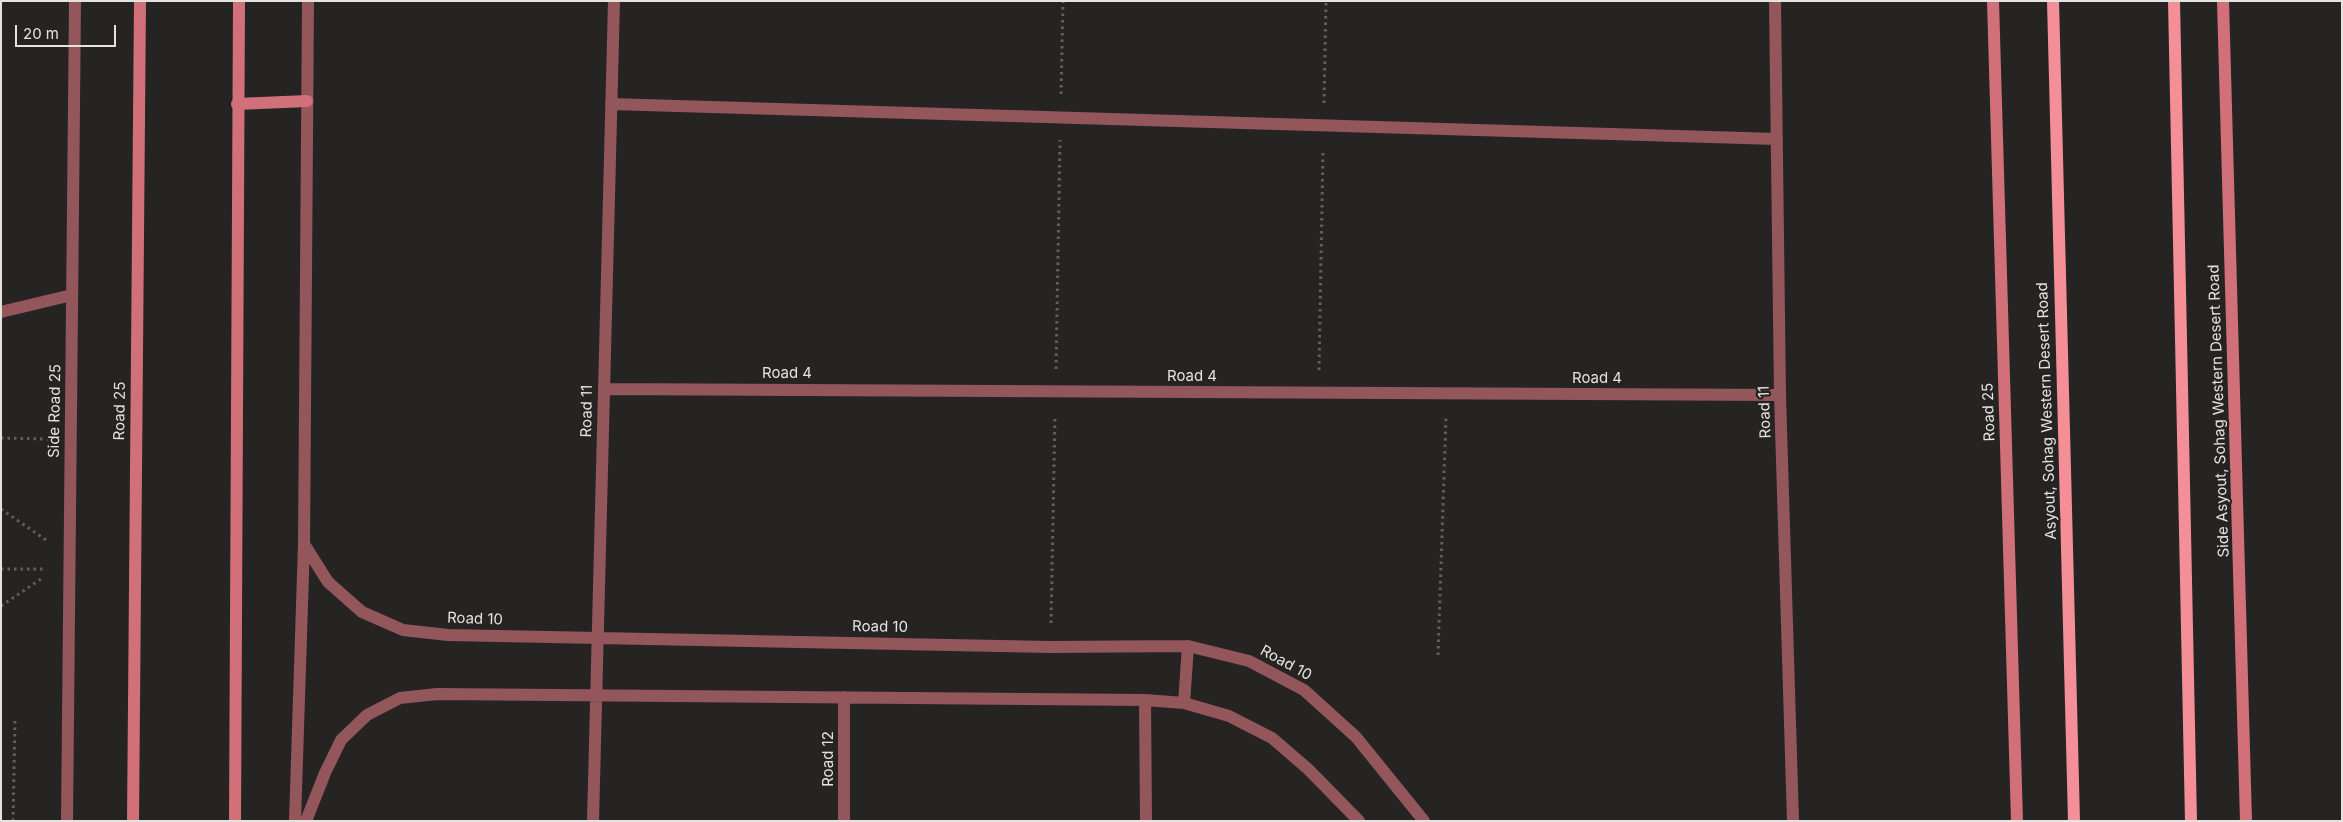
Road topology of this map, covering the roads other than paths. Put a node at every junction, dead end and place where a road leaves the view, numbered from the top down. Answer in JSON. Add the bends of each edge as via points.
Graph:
{"nodes":[{"id":1,"x":75,"y":1,"type":"edge"},
{"id":2,"x":140,"y":1,"type":"edge"},
{"id":3,"x":239,"y":1,"type":"edge"},
{"id":4,"x":308,"y":1,"type":"edge"},
{"id":5,"x":614,"y":1,"type":"edge"},
{"id":6,"x":1775,"y":1,"type":"edge"},
{"id":7,"x":1993,"y":1,"type":"edge"},
{"id":8,"x":2053,"y":1,"type":"edge"},
{"id":9,"x":2174,"y":1,"type":"edge"},
{"id":10,"x":2223,"y":1,"type":"edge"},
{"id":11,"x":307,"y":101,"type":"junction"},
{"id":12,"x":237,"y":104,"type":"junction"},
{"id":13,"x":611,"y":104,"type":"junction"},
{"id":14,"x":1777,"y":138,"type":"junction"},
{"id":15,"x":72,"y":295,"type":"junction"},
{"id":16,"x":1,"y":312,"type":"edge"},
{"id":17,"x":604,"y":388,"type":"junction"},
{"id":18,"x":1780,"y":395,"type":"junction"},
{"id":19,"x":304,"y":544,"type":"junction"},
{"id":20,"x":598,"y":638,"type":"junction"},
{"id":21,"x":1188,"y":646,"type":"junction"},
{"id":22,"x":596,"y":696,"type":"junction"},
{"id":23,"x":844,"y":697,"type":"junction"},
{"id":24,"x":1145,"y":700,"type":"junction"},
{"id":25,"x":1184,"y":703,"type":"junction"},
{"id":26,"x":67,"y":821,"type":"edge"},
{"id":27,"x":133,"y":821,"type":"edge"},
{"id":28,"x":235,"y":821,"type":"edge"},
{"id":29,"x":295,"y":821,"type":"edge"},
{"id":30,"x":306,"y":821,"type":"edge"},
{"id":31,"x":593,"y":821,"type":"edge"},
{"id":32,"x":844,"y":821,"type":"edge"},
{"id":33,"x":1146,"y":821,"type":"edge"},
{"id":34,"x":1359,"y":821,"type":"edge"},
{"id":35,"x":1424,"y":821,"type":"edge"},
{"id":36,"x":1793,"y":821,"type":"edge"},
{"id":37,"x":2017,"y":821,"type":"edge"},
{"id":38,"x":2074,"y":821,"type":"edge"},
{"id":39,"x":2191,"y":821,"type":"edge"},
{"id":40,"x":2246,"y":821,"type":"edge"}],
"edges":[{"from":1,"to":15,"type":"street","name":"Side Road 25"},
{"from":2,"to":27,"type":"street","name":"Road 25"},
{"from":3,"to":12,"type":"street"},
{"from":4,"to":11,"type":"street"},
{"from":5,"to":13,"type":"street","name":"Road 11"},
{"from":6,"to":14,"type":"street","name":"Road 11"},
{"from":7,"to":37,"type":"street","name":"Road 25"},
{"from":8,"to":38,"type":"main road","name":"Asyout, Sohag Western Desert Road"},
{"from":9,"to":39,"type":"main road"},
{"from":10,"to":40,"type":"street","name":"Side Asyout, Sohag Western Desert Road"},
{"from":11,"to":12,"type":"street"},
{"from":11,"to":19,"type":"street"},
{"from":12,"to":28,"type":"street"},
{"from":13,"to":14,"type":"street"},
{"from":13,"to":17,"type":"street","name":"Road 11"},
{"from":14,"to":18,"type":"street","name":"Road 11"},
{"from":15,"to":16,"type":"street"},
{"from":15,"to":26,"type":"street","name":"Side Road 25"},
{"from":17,"to":18,"type":"street","name":"Road 4"},
{"from":17,"to":20,"type":"street","name":"Road 11"},
{"from":18,"to":36,"type":"street","name":"Road 11"},
{"from":19,"to":20,"type":"street","name":"Road 10","via":[[328,582],[362,612],[403,630],[448,635]]},
{"from":19,"to":29,"type":"street"},
{"from":20,"to":21,"type":"street","name":"Road 10","via":[[1050,647]]},
{"from":20,"to":22,"type":"street","name":"Road 11"},
{"from":21,"to":25,"type":"street"},
{"from":21,"to":35,"type":"street","name":"Road 10","via":[[1249,661],[1304,690],[1356,737]]},
{"from":22,"to":23,"type":"street"},
{"from":22,"to":30,"type":"street","via":[[437,694],[400,698],[367,715],[341,740]]},
{"from":22,"to":31,"type":"street","name":"Road 11"},
{"from":23,"to":24,"type":"street"},
{"from":23,"to":32,"type":"street","name":"Road 12"},
{"from":24,"to":25,"type":"street"},
{"from":24,"to":33,"type":"street"},
{"from":25,"to":34,"type":"street","via":[[1229,716],[1272,738]]}]}
